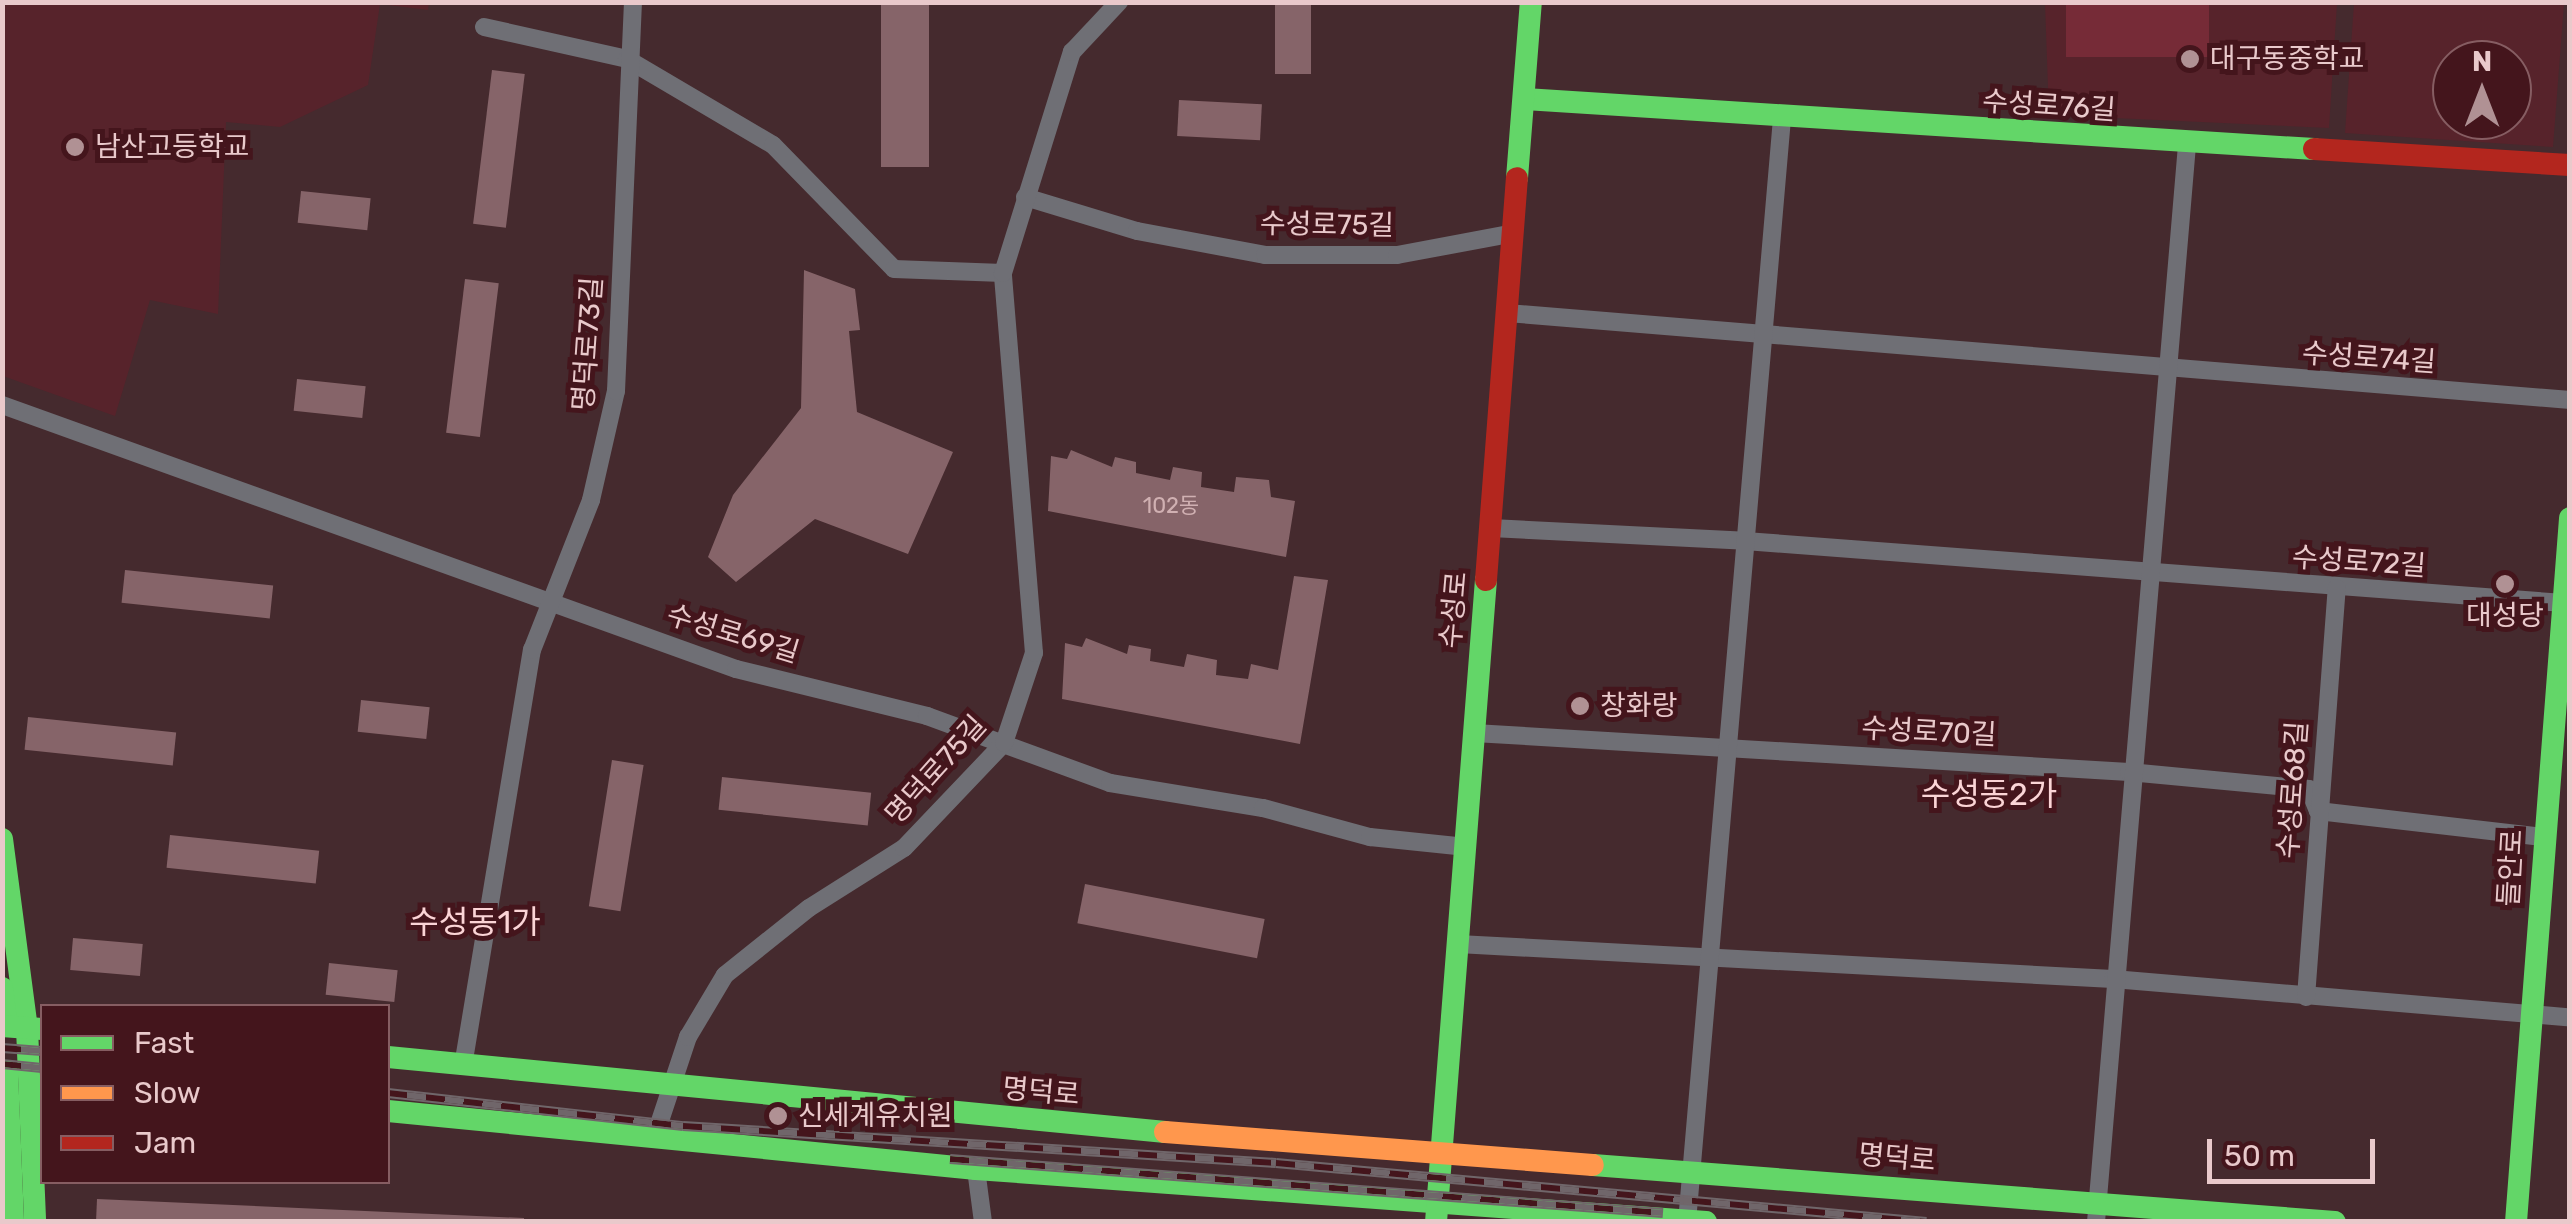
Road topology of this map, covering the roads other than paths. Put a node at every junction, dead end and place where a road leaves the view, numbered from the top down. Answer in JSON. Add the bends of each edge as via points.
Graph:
{"nodes":[{"id":1,"x":633,"y":2,"type":"edge"},
{"id":2,"x":1119,"y":2,"type":"edge"},
{"id":3,"x":1531,"y":2,"type":"edge"},
{"id":4,"x":484,"y":27,"type":"dead end"},
{"id":5,"x":628,"y":58,"type":"junction"},
{"id":6,"x":1525,"y":99,"type":"junction"},
{"id":7,"x":1782,"y":118,"type":"junction"},
{"id":8,"x":2187,"y":146,"type":"junction"},
{"id":9,"x":2570,"y":165,"type":"edge"},
{"id":10,"x":1025,"y":198,"type":"junction"},
{"id":11,"x":1514,"y":233,"type":"junction"},
{"id":12,"x":1003,"y":274,"type":"junction"},
{"id":13,"x":1507,"y":313,"type":"junction"},
{"id":14,"x":1762,"y":336,"type":"junction"},
{"id":15,"x":2166,"y":371,"type":"junction"},
{"id":16,"x":2570,"y":400,"type":"edge"},
{"id":17,"x":2,"y":405,"type":"edge"},
{"id":18,"x":2570,"y":518,"type":"edge"},
{"id":19,"x":1491,"y":528,"type":"junction"},
{"id":20,"x":1745,"y":541,"type":"junction"},
{"id":21,"x":2150,"y":576,"type":"junction"},
{"id":22,"x":2337,"y":588,"type":"junction"},
{"id":23,"x":548,"y":600,"type":"junction"},
{"id":24,"x":2564,"y":603,"type":"junction"},
{"id":25,"x":1474,"y":733,"type":"junction"},
{"id":26,"x":1004,"y":743,"type":"junction"},
{"id":27,"x":1725,"y":747,"type":"junction"},
{"id":28,"x":2129,"y":772,"type":"junction"},
{"id":29,"x":2318,"y":811,"type":"junction"},
{"id":30,"x":2542,"y":838,"type":"junction"},
{"id":31,"x":2,"y":840,"type":"edge"},
{"id":32,"x":1466,"y":847,"type":"junction"},
{"id":33,"x":1458,"y":944,"type":"junction"},
{"id":34,"x":1710,"y":957,"type":"junction"},
{"id":35,"x":2113,"y":979,"type":"junction"},
{"id":36,"x":2,"y":988,"type":"edge"},
{"id":37,"x":2306,"y":997,"type":"junction"},
{"id":38,"x":2533,"y":1015,"type":"junction"},
{"id":39,"x":2570,"y":1017,"type":"edge"},
{"id":40,"x":20,"y":1027,"type":"edge"},
{"id":41,"x":390,"y":1057,"type":"edge"},
{"id":42,"x":462,"y":1066,"type":"junction"},
{"id":43,"x":20,"y":1072,"type":"edge"},
{"id":44,"x":672,"y":1089,"type":"junction"},
{"id":45,"x":390,"y":1111,"type":"edge"},
{"id":46,"x":654,"y":1140,"type":"junction"},
{"id":47,"x":1441,"y":1154,"type":"junction"},
{"id":48,"x":976,"y":1168,"type":"junction"},
{"id":49,"x":1691,"y":1170,"type":"junction"},
{"id":50,"x":1436,"y":1212,"type":"edge"},
{"id":51,"x":2096,"y":1213,"type":"edge"},
{"id":52,"x":1687,"y":1221,"type":"edge"},
{"id":53,"x":13,"y":1222,"type":"edge"},
{"id":54,"x":35,"y":1222,"type":"edge"},
{"id":55,"x":983,"y":1222,"type":"edge"},
{"id":56,"x":1706,"y":1222,"type":"edge"},
{"id":57,"x":2335,"y":1222,"type":"edge"},
{"id":58,"x":2516,"y":1222,"type":"edge"}],
"edges":[{"from":1,"to":5,"type":"street","name":"명덕로73길"},
{"from":2,"to":10,"type":"street","via":[[1072,52]]},
{"from":3,"to":6,"type":"main road","name":"수성로"},
{"from":4,"to":5,"type":"street"},
{"from":5,"to":12,"type":"street","via":[[773,145],[894,268]]},
{"from":5,"to":23,"type":"street","name":"명덕로73길","via":[[616,390],[592,500]]},
{"from":6,"to":7,"type":"main road","name":"수성로76길"},
{"from":6,"to":11,"type":"main road","name":"수성로"},
{"from":7,"to":8,"type":"main road","name":"수성로76길"},
{"from":7,"to":14,"type":"street"},
{"from":8,"to":9,"type":"main road","name":"수성로76길"},
{"from":8,"to":15,"type":"street"},
{"from":10,"to":11,"type":"street","name":"수성로75길","via":[[1138,231],[1265,256],[1397,256]]},
{"from":10,"to":12,"type":"street"},
{"from":11,"to":13,"type":"main road","name":"수성로"},
{"from":12,"to":26,"type":"street","name":"명덕로75길","via":[[1034,653]]},
{"from":13,"to":14,"type":"street","name":"수성로74길"},
{"from":13,"to":19,"type":"main road","name":"수성로"},
{"from":14,"to":15,"type":"street","name":"수성로74길"},
{"from":14,"to":20,"type":"street"},
{"from":15,"to":16,"type":"street","name":"수성로74길"},
{"from":15,"to":21,"type":"street"},
{"from":17,"to":23,"type":"street","name":"수성로69길"},
{"from":18,"to":24,"type":"main road","name":"들안로"},
{"from":19,"to":20,"type":"street","name":"수성로72길"},
{"from":19,"to":25,"type":"main road","name":"수성로"},
{"from":20,"to":21,"type":"street","name":"수성로72길"},
{"from":20,"to":27,"type":"street"},
{"from":21,"to":22,"type":"street","name":"수성로72길"},
{"from":21,"to":28,"type":"street"},
{"from":22,"to":24,"type":"street","name":"수성로72길"},
{"from":22,"to":29,"type":"street","name":"수성로68길"},
{"from":23,"to":26,"type":"street","name":"수성로69길","via":[[736,668],[927,716]]},
{"from":23,"to":42,"type":"street","name":"명덕로73길","via":[[532,650]]},
{"from":24,"to":30,"type":"main road","name":"들안로"},
{"from":25,"to":27,"type":"street","name":"수성로70길"},
{"from":25,"to":32,"type":"main road","name":"수성로"},
{"from":26,"to":32,"type":"street","name":"수성로69길","via":[[1110,783],[1263,808],[1370,837]]},
{"from":26,"to":44,"type":"street","name":"명덕로75길","via":[[904,848],[795,918],[725,975],[698,1014]]},
{"from":27,"to":28,"type":"street","name":"수성로70길"},
{"from":27,"to":34,"type":"street"},
{"from":28,"to":29,"type":"street","name":"수성로70길","via":[[2309,790]]},
{"from":28,"to":35,"type":"street"},
{"from":29,"to":30,"type":"street"},
{"from":29,"to":37,"type":"street","name":"수성로68길"},
{"from":30,"to":38,"type":"main road","name":"들안로"},
{"from":31,"to":40,"type":"main road"},
{"from":32,"to":33,"type":"main road","name":"수성로"},
{"from":33,"to":34,"type":"street"},
{"from":33,"to":47,"type":"main road","name":"수성로"},
{"from":34,"to":35,"type":"street"},
{"from":34,"to":49,"type":"street"},
{"from":35,"to":37,"type":"street"},
{"from":35,"to":51,"type":"street"},
{"from":36,"to":40,"type":"main road"},
{"from":37,"to":38,"type":"street"},
{"from":38,"to":39,"type":"street"},
{"from":38,"to":58,"type":"main road","name":"들안로"},
{"from":40,"to":43,"type":"main road"},
{"from":41,"to":42,"type":"main road","name":"명덕로"},
{"from":42,"to":44,"type":"main road","name":"명덕로"},
{"from":43,"to":53,"type":"main road"},
{"from":43,"to":54,"type":"main road"},
{"from":44,"to":46,"type":"street","name":"명덕로75길"},
{"from":44,"to":47,"type":"main road","name":"명덕로"},
{"from":45,"to":46,"type":"main road"},
{"from":46,"to":48,"type":"main road"},
{"from":47,"to":49,"type":"main road","name":"명덕로"},
{"from":47,"to":50,"type":"main road","name":"수성로"},
{"from":48,"to":50,"type":"main road"},
{"from":48,"to":55,"type":"street"},
{"from":49,"to":51,"type":"main road","name":"명덕로"},
{"from":49,"to":52,"type":"street"},
{"from":50,"to":52,"type":"main road"},
{"from":51,"to":57,"type":"main road","name":"명덕로"},
{"from":52,"to":56,"type":"main road"}]}
